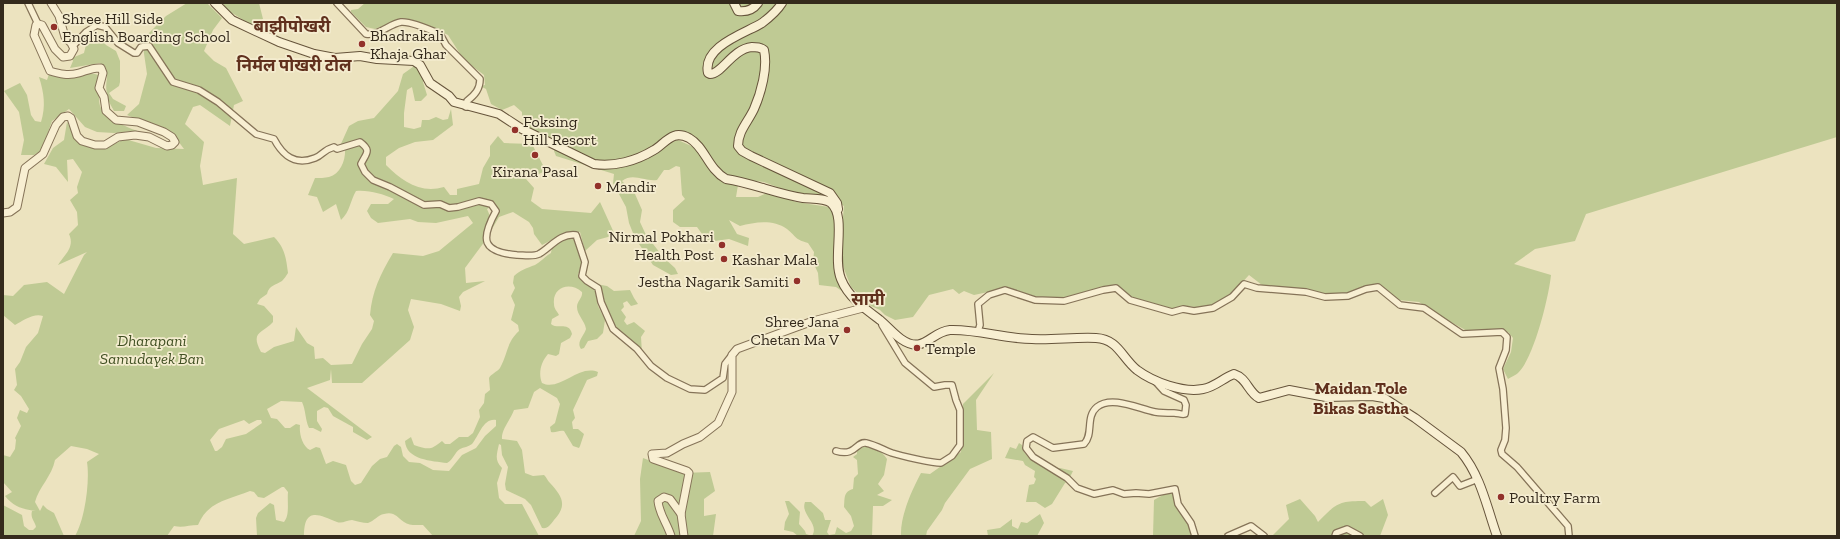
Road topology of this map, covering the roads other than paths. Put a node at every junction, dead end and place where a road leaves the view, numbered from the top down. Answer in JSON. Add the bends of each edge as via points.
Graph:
{"nodes":[{"id":1,"x":28,"y":3,"type":"edge"},
{"id":2,"x":51,"y":3,"type":"edge"},
{"id":3,"x":215,"y":3,"type":"edge"},
{"id":4,"x":337,"y":3,"type":"edge"},
{"id":5,"x":734,"y":3,"type":"edge"},
{"id":6,"x":758,"y":3,"type":"edge"},
{"id":7,"x":782,"y":3,"type":"edge"},
{"id":8,"x":38,"y":24,"type":"junction"},
{"id":9,"x":73,"y":46,"type":"junction"},
{"id":10,"x":466,"y":106,"type":"junction"},
{"id":11,"x":838,"y":212,"type":"junction"},
{"id":12,"x":3,"y":214,"type":"edge"},
{"id":13,"x":862,"y":308,"type":"junction"},
{"id":14,"x":879,"y":320,"type":"junction"},
{"id":15,"x":978,"y":331,"type":"junction"},
{"id":16,"x":732,"y":355,"type":"junction"},
{"id":17,"x":1151,"y":377,"type":"junction"},
{"id":18,"x":836,"y":451,"type":"dead end"},
{"id":19,"x":1478,"y":479,"type":"junction"},
{"id":20,"x":1435,"y":493,"type":"dead end"},
{"id":21,"x":681,"y":514,"type":"junction"},
{"id":22,"x":671,"y":536,"type":"edge"},
{"id":23,"x":684,"y":536,"type":"edge"},
{"id":24,"x":1195,"y":536,"type":"edge"},
{"id":25,"x":1228,"y":536,"type":"edge"},
{"id":26,"x":1264,"y":536,"type":"edge"},
{"id":27,"x":1335,"y":536,"type":"edge"},
{"id":28,"x":1360,"y":536,"type":"edge"},
{"id":29,"x":1497,"y":536,"type":"edge"},
{"id":30,"x":1568,"y":536,"type":"edge"}],
"edges":[{"from":1,"to":8,"type":"street"},
{"from":2,"to":9,"type":"street","via":[[59,16],[65,37]]},
{"from":3,"to":10,"type":"main road","via":[[232,20],[279,42],[314,54],[335,58],[360,56],[414,61],[430,83],[454,102]]},
{"from":4,"to":10,"type":"street","via":[[366,34],[372,35],[388,26],[403,22],[440,34],[446,44],[480,79],[480,88],[467,101]]},
{"from":5,"to":6,"type":"main road","via":[[738,11],[744,12]]},
{"from":7,"to":11,"type":"main road","via":[[772,16],[721,45],[708,65],[708,73],[716,73],[739,51],[756,47],[764,50],[760,91],[754,109],[740,132],[738,146],[751,156],[830,193],[837,203]]},
{"from":8,"to":9,"type":"street","via":[[44,28],[63,57],[70,56],[74,51]]},
{"from":8,"to":12,"type":"street","via":[[34,28],[34,34],[50,71],[60,75],[71,75],[92,68],[101,68],[103,73],[99,88],[104,97],[106,111],[116,120],[135,121],[164,132],[175,142],[167,146],[149,137],[132,134],[118,137],[104,145],[94,145],[79,139],[71,118],[64,116],[56,126],[43,154],[25,168],[17,207]]},
{"from":9,"to":16,"type":"street","via":[[91,28],[97,25],[104,27],[118,43],[134,53],[141,47],[149,46],[173,82],[199,90],[218,102],[256,134],[274,139],[283,154],[290,158],[315,158],[324,150],[360,142],[367,150],[361,164],[365,172],[373,180],[421,204],[440,204],[449,208],[479,202],[491,204],[496,211],[486,230],[486,237],[489,246],[495,252],[538,254],[554,241],[570,234],[576,235],[585,262],[582,276],[598,288],[613,329],[666,378],[690,389],[705,390],[723,378],[725,364]]},
{"from":10,"to":11,"type":"main road","via":[[500,114],[522,129],[594,164],[604,166],[623,163],[644,155],[674,136],[683,135],[695,142],[718,175],[726,179],[802,198],[830,201]]},
{"from":11,"to":13,"type":"main road","via":[[838,270],[845,287]]},
{"from":13,"to":14,"type":"main road"},
{"from":13,"to":16,"type":"street","via":[[784,331],[737,349]]},
{"from":14,"to":15,"type":"main road","via":[[901,339],[915,345],[944,331]]},
{"from":14,"to":18,"type":"street","via":[[904,364],[934,387],[952,385],[960,410],[960,445],[952,456],[941,463],[894,454],[865,442],[859,444],[854,451]]},
{"from":15,"to":17,"type":"main road","via":[[1033,340],[1099,338],[1116,345],[1137,369]]},
{"from":15,"to":30,"type":"street","via":[[978,304],[989,295],[1005,290],[1035,300],[1064,301],[1116,288],[1130,300],[1172,312],[1213,308],[1232,296],[1244,284],[1325,297],[1348,296],[1378,287],[1400,305],[1424,308],[1462,334],[1502,332],[1507,337],[1506,350],[1499,368],[1506,428],[1502,454],[1518,467],[1568,526]]},
{"from":16,"to":21,"type":"street","via":[[732,392],[718,423],[700,437],[667,453],[652,454],[653,459],[689,474]]},
{"from":17,"to":19,"type":"main road","via":[[1176,388],[1196,390],[1212,386],[1234,374],[1243,378],[1259,398],[1289,390],[1326,398],[1384,398],[1461,452]]},
{"from":17,"to":24,"type":"street","via":[[1164,391],[1184,400],[1185,414],[1154,412],[1121,402],[1104,404],[1097,407],[1092,415],[1088,438],[1084,444],[1053,448],[1033,438],[1027,441],[1026,448],[1034,457],[1067,478],[1077,488],[1094,494],[1112,490],[1124,494],[1149,494],[1175,489],[1178,504],[1191,523]]},
{"from":19,"to":20,"type":"street","via":[[1460,486],[1453,477]]},
{"from":19,"to":29,"type":"main road"},
{"from":21,"to":22,"type":"street","via":[[670,499],[664,497],[658,501],[658,510]]},
{"from":21,"to":23,"type":"street"},
{"from":25,"to":26,"type":"street","via":[[1251,526]]},
{"from":27,"to":28,"type":"street","via":[[1346,529]]}]}
